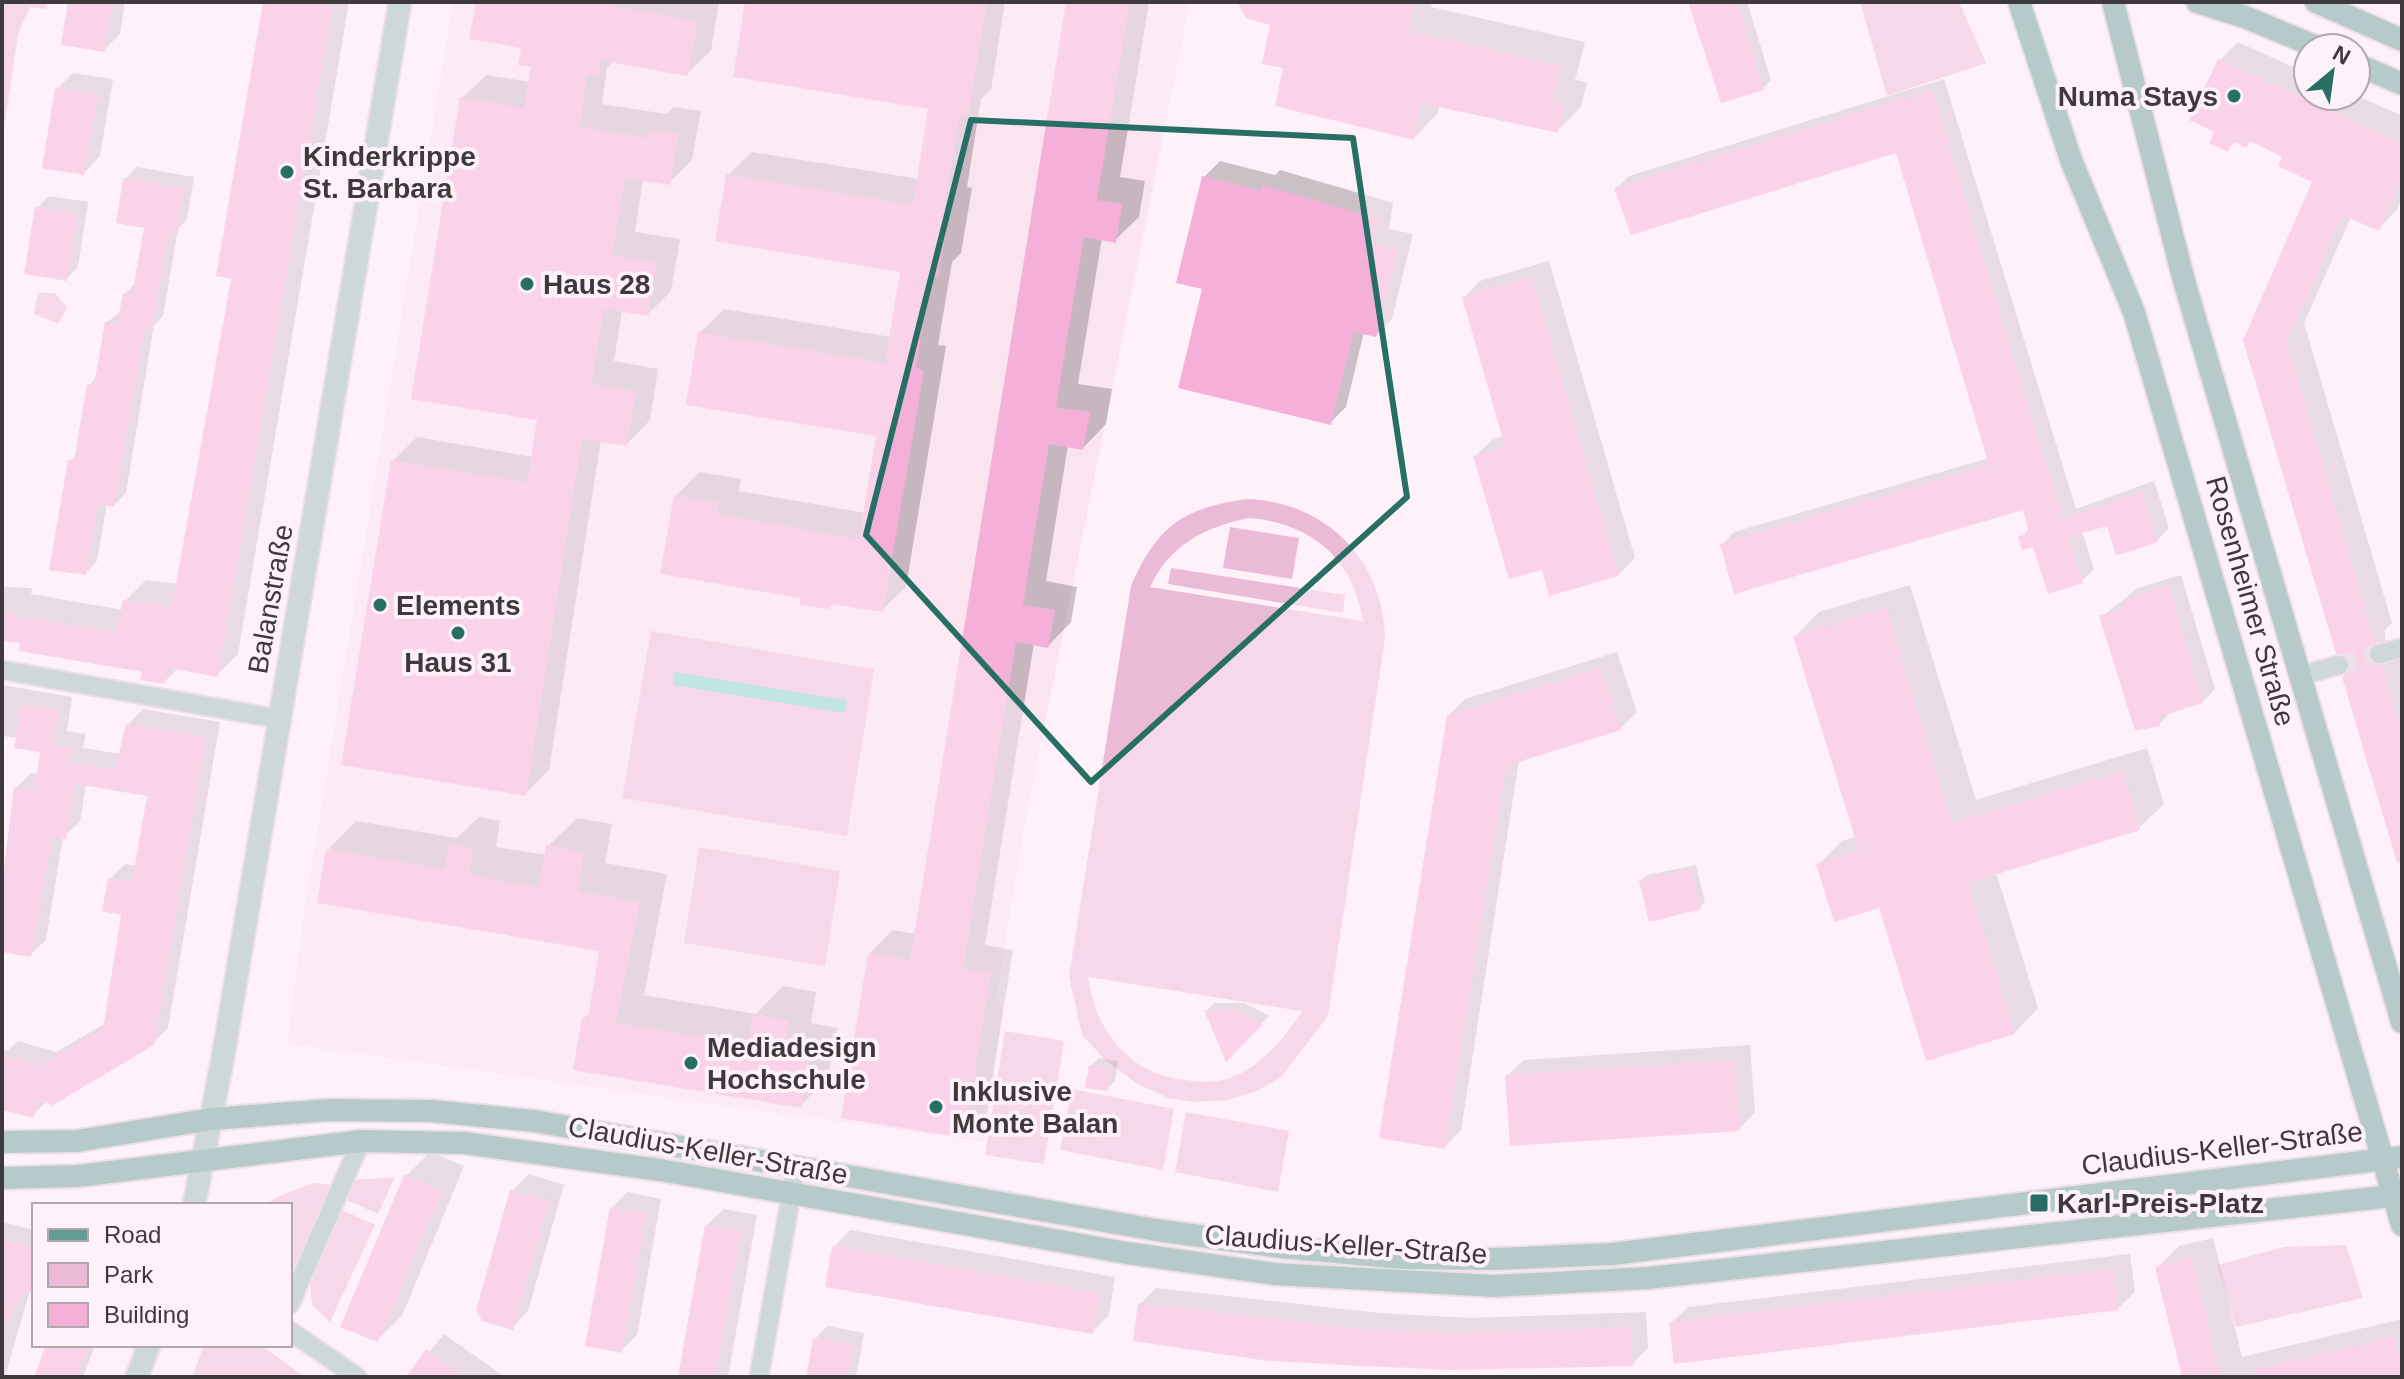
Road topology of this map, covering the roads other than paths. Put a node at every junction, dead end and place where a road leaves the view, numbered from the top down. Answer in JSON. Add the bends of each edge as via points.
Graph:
{"nodes":[{"id":1,"x":400,"y":2,"type":"edge"},
{"id":2,"x":2019,"y":2,"type":"edge"},
{"id":3,"x":2113,"y":2,"type":"edge"},
{"id":4,"x":2197,"y":2,"type":"edge"},
{"id":5,"x":2316,"y":2,"type":"edge"},
{"id":6,"x":2292,"y":37,"type":"edge"},
{"id":7,"x":2402,"y":40,"type":"edge"},
{"id":8,"x":2372,"y":71,"type":"edge"},
{"id":9,"x":2402,"y":84,"type":"edge"},
{"id":10,"x":2402,"y":648,"type":"edge"},
{"id":11,"x":2379,"y":654,"type":"tunnel mouth"},
{"id":12,"x":2339,"y":665,"type":"tunnel mouth"},
{"id":13,"x":2,"y":670,"type":"edge"},
{"id":14,"x":2299,"y":676,"type":"junction"},
{"id":15,"x":280,"y":719,"type":"junction"},
{"id":16,"x":2402,"y":1022,"type":"edge"},
{"id":17,"x":212,"y":1119,"type":"junction"},
{"id":18,"x":361,"y":1141,"type":"junction"},
{"id":19,"x":2,"y":1142,"type":"edge"},
{"id":20,"x":2392,"y":1158,"type":"edge"},
{"id":21,"x":204,"y":1159,"type":"junction"},
{"id":22,"x":796,"y":1167,"type":"junction"},
{"id":23,"x":2,"y":1178,"type":"edge"},
{"id":24,"x":791,"y":1194,"type":"junction"},
{"id":25,"x":2398,"y":1195,"type":"edge"},
{"id":26,"x":194,"y":1203,"type":"edge"},
{"id":27,"x":2402,"y":1225,"type":"edge"},
{"id":28,"x":292,"y":1299,"type":"edge"},
{"id":29,"x":292,"y":1332,"type":"edge"},
{"id":30,"x":148,"y":1347,"type":"edge"},
{"id":31,"x":137,"y":1377,"type":"edge"},
{"id":32,"x":357,"y":1377,"type":"edge"},
{"id":33,"x":759,"y":1377,"type":"edge"}],
"edges":[{"from":1,"to":15,"type":"street","name":"Balanstraße"},
{"from":2,"to":20,"type":"main road","name":"Rosenheimer Straße","via":[[2071,160],[2134,312]]},
{"from":3,"to":14,"type":"main road","name":"Rosenheimer Straße","via":[[2184,281]]},
{"from":4,"to":6,"type":"main road"},
{"from":5,"to":7,"type":"main road"},
{"from":8,"to":9,"type":"main road"},
{"from":10,"to":11,"type":"street"},
{"from":12,"to":14,"type":"street"},
{"from":13,"to":15,"type":"street"},
{"from":14,"to":16,"type":"main road","name":"Rosenheimer Straße"},
{"from":15,"to":17,"type":"street","name":"Balanstraße"},
{"from":17,"to":19,"type":"main road","name":"Claudius-Keller-Straße","via":[[77,1141]]},
{"from":17,"to":21,"type":"street","name":"Balanstraße"},
{"from":17,"to":22,"type":"main road","name":"Claudius-Keller-Straße","via":[[329,1110],[431,1111],[534,1121]]},
{"from":18,"to":21,"type":"main road","name":"Claudius-Keller-Straße"},
{"from":18,"to":24,"type":"main road","name":"Claudius-Keller-Straße","via":[[464,1143]]},
{"from":18,"to":28,"type":"street"},
{"from":20,"to":22,"type":"main road","name":"Claudius-Keller-Straße","via":[[1612,1254],[1495,1259],[1403,1258],[1280,1247]]},
{"from":20,"to":25,"type":"main road","name":"Rosenheimer Straße"},
{"from":21,"to":23,"type":"main road","name":"Claudius-Keller-Straße","via":[[78,1176]]},
{"from":21,"to":26,"type":"street","name":"Balanstraße"},
{"from":22,"to":24,"type":"street"},
{"from":24,"to":25,"type":"main road","name":"Claudius-Keller-Straße","via":[[1274,1274],[1494,1286],[1648,1278]]},
{"from":24,"to":33,"type":"street"},
{"from":25,"to":27,"type":"main road","name":"Rosenheimer Straße"},
{"from":29,"to":32,"type":"street"},
{"from":30,"to":31,"type":"street"}]}
